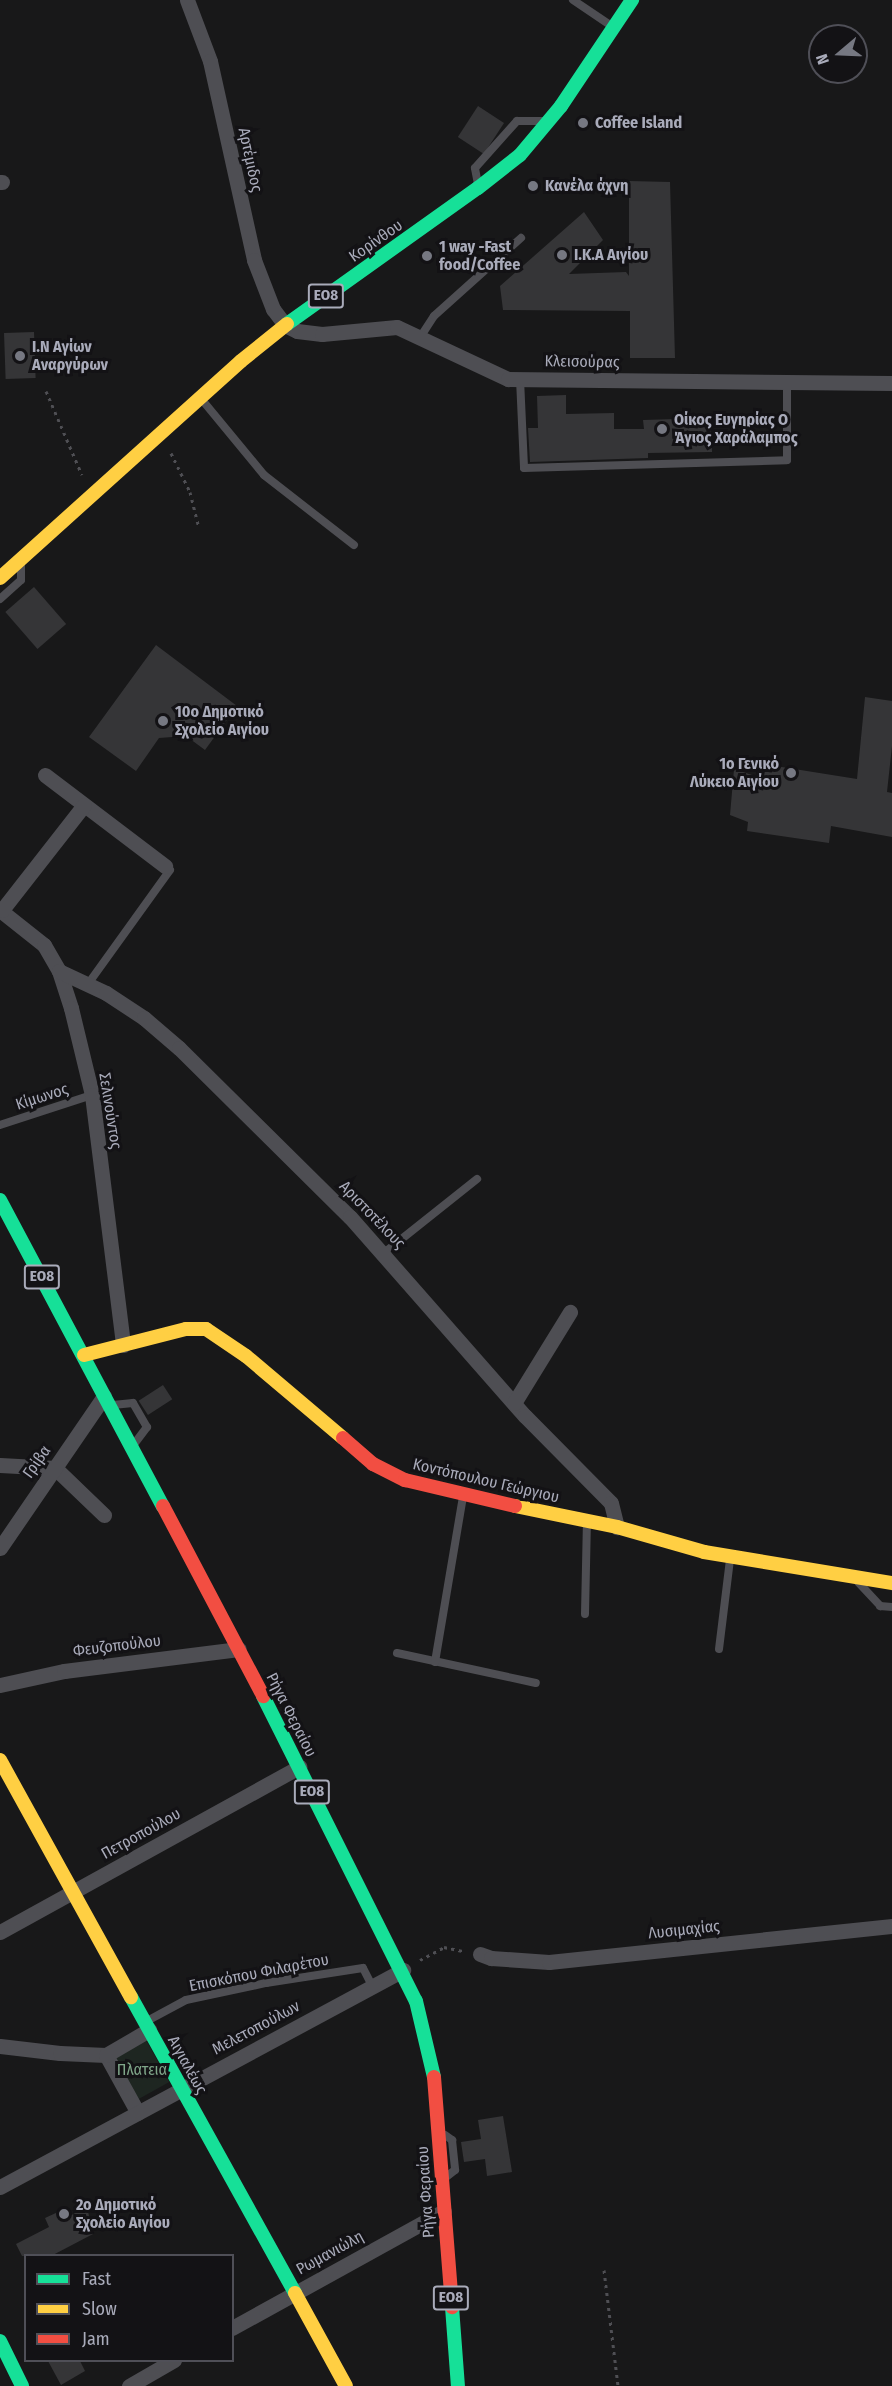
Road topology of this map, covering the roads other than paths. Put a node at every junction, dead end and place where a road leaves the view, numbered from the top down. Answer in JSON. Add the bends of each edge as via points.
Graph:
{"nodes":[{"id":1,"x":187,"y":0,"type":"edge"},
{"id":2,"x":573,"y":0,"type":"edge"},
{"id":3,"x":632,"y":0,"type":"edge"},
{"id":4,"x":614,"y":27,"type":"junction"},
{"id":5,"x":550,"y":121,"type":"junction"},
{"id":6,"x":478,"y":188,"type":"junction"},
{"id":7,"x":521,"y":238,"type":"dead end"},
{"id":8,"x":285,"y":326,"type":"junction"},
{"id":9,"x":421,"y":336,"type":"junction"},
{"id":10,"x":520,"y":380,"type":"junction"},
{"id":11,"x":787,"y":382,"type":"junction"},
{"id":12,"x":892,"y":382,"type":"edge"},
{"id":13,"x":200,"y":398,"type":"junction"},
{"id":14,"x":354,"y":545,"type":"dead end"},
{"id":15,"x":20,"y":561,"type":"junction"},
{"id":16,"x":0,"y":578,"type":"edge"},
{"id":17,"x":0,"y":599,"type":"edge"},
{"id":18,"x":45,"y":775,"type":"dead end"},
{"id":19,"x":84,"y":805,"type":"junction"},
{"id":20,"x":165,"y":866,"type":"joint"},
{"id":21,"x":1,"y":910,"type":"edge"},
{"id":22,"x":59,"y":971,"type":"junction"},
{"id":23,"x":88,"y":984,"type":"junction"},
{"id":24,"x":92,"y":1095,"type":"junction"},
{"id":25,"x":0,"y":1125,"type":"edge"},
{"id":26,"x":477,"y":1179,"type":"dead end"},
{"id":27,"x":0,"y":1202,"type":"edge"},
{"id":28,"x":384,"y":1253,"type":"junction"},
{"id":29,"x":570,"y":1312,"type":"dead end"},
{"id":30,"x":123,"y":1345,"type":"junction"},
{"id":31,"x":84,"y":1355,"type":"junction"},
{"id":32,"x":107,"y":1401,"type":"junction"},
{"id":33,"x":514,"y":1403,"type":"junction"},
{"id":34,"x":132,"y":1447,"type":"junction"},
{"id":35,"x":0,"y":1465,"type":"edge"},
{"id":36,"x":55,"y":1468,"type":"junction"},
{"id":37,"x":463,"y":1496,"type":"junction"},
{"id":38,"x":104,"y":1515,"type":"dead end"},
{"id":39,"x":587,"y":1520,"type":"junction"},
{"id":40,"x":617,"y":1527,"type":"junction"},
{"id":41,"x":0,"y":1548,"type":"edge"},
{"id":42,"x":730,"y":1558,"type":"junction"},
{"id":43,"x":855,"y":1579,"type":"junction"},
{"id":44,"x":892,"y":1583,"type":"edge"},
{"id":45,"x":892,"y":1607,"type":"edge"},
{"id":46,"x":585,"y":1614,"type":"dead end"},
{"id":47,"x":239,"y":1648,"type":"junction"},
{"id":48,"x":719,"y":1649,"type":"dead end"},
{"id":49,"x":397,"y":1653,"type":"dead end"},
{"id":50,"x":435,"y":1662,"type":"junction"},
{"id":51,"x":536,"y":1683,"type":"dead end"},
{"id":52,"x":0,"y":1685,"type":"edge"},
{"id":53,"x":0,"y":1760,"type":"edge"},
{"id":54,"x":299,"y":1767,"type":"junction"},
{"id":55,"x":73,"y":1892,"type":"junction"},
{"id":56,"x":892,"y":1926,"type":"edge"},
{"id":57,"x":0,"y":1932,"type":"edge"},
{"id":58,"x":480,"y":1954,"type":"road end"},
{"id":59,"x":403,"y":1970,"type":"junction"},
{"id":60,"x":372,"y":1986,"type":"junction"},
{"id":61,"x":147,"y":2026,"type":"junction"},
{"id":62,"x":0,"y":2046,"type":"edge"},
{"id":63,"x":106,"y":2055,"type":"junction"},
{"id":64,"x":182,"y":2089,"type":"junction"},
{"id":65,"x":138,"y":2113,"type":"junction"},
{"id":66,"x":0,"y":2187,"type":"edge"},
{"id":67,"x":444,"y":2211,"type":"junction"},
{"id":68,"x":295,"y":2293,"type":"junction"},
{"id":69,"x":234,"y":2327,"type":"edge"},
{"id":70,"x":0,"y":2341,"type":"edge"},
{"id":71,"x":172,"y":2362,"type":"edge"},
{"id":72,"x":22,"y":2386,"type":"edge"},
{"id":73,"x":129,"y":2386,"type":"edge"},
{"id":74,"x":346,"y":2386,"type":"edge"},
{"id":75,"x":458,"y":2386,"type":"edge"}],
"edges":[{"from":1,"to":8,"type":"street","name":"Αρτέμιδος","via":[[210,62],[254,260],[273,309]]},
{"from":2,"to":4,"type":"lane"},
{"from":3,"to":4,"type":"main road","name":"Κορίνθου","number":"ΕΟ8"},
{"from":4,"to":5,"type":"main road","name":"Κορίνθου","number":"ΕΟ8"},
{"from":5,"to":6,"type":"main road","name":"Κορίνθου","number":"ΕΟ8","via":[[520,155]]},
{"from":5,"to":6,"type":"lane","via":[[517,122],[475,168]]},
{"from":6,"to":8,"type":"main road","name":"Κορίνθου","number":"ΕΟ8"},
{"from":7,"to":9,"type":"lane","via":[[434,316]]},
{"from":8,"to":9,"type":"street","name":"Κλεισούρας","via":[[297,332],[322,334],[397,327]]},
{"from":8,"to":13,"type":"main road","name":"Κορίνθου","number":"ΕΟ8"},
{"from":9,"to":10,"type":"street","name":"Κλεισούρας","via":[[508,379]]},
{"from":10,"to":11,"type":"street","name":"Κλεισούρας"},
{"from":10,"to":11,"type":"lane","via":[[524,468],[787,460]]},
{"from":11,"to":12,"type":"street","name":"Κλεισούρας"},
{"from":13,"to":14,"type":"lane","via":[[264,475]]},
{"from":13,"to":15,"type":"main road","name":"Κορίνθου","number":"ΕΟ8"},
{"from":15,"to":16,"type":"main road","name":"Κορίνθου","number":"ΕΟ8"},
{"from":15,"to":17,"type":"lane","via":[[21,580]]},
{"from":18,"to":19,"type":"street"},
{"from":19,"to":20,"type":"street"},
{"from":19,"to":21,"type":"street"},
{"from":20,"to":23,"type":"lane","via":[[170,870]]},
{"from":21,"to":22,"type":"street","name":"Σελινούντος","via":[[45,945]]},
{"from":22,"to":23,"type":"street","name":"Αριστοτέλους"},
{"from":22,"to":24,"type":"street","name":"Σελινούντος"},
{"from":23,"to":28,"type":"street","name":"Αριστοτέλους","via":[[144,1018],[179,1048]]},
{"from":24,"to":25,"type":"lane","name":"Κίμωνος"},
{"from":24,"to":30,"type":"street","name":"Σελινούντος"},
{"from":26,"to":28,"type":"lane"},
{"from":27,"to":31,"type":"main road","name":"Ρήγα Φεραίου","number":"ΕΟ8"},
{"from":28,"to":33,"type":"street","name":"Αριστοτέλους"},
{"from":29,"to":33,"type":"street"},
{"from":30,"to":31,"type":"main road","name":"Κοντόπουλου Γεώργιου"},
{"from":30,"to":37,"type":"main road","name":"Κοντόπουλου Γεώργιου","via":[[186,1329],[206,1329],[246,1356],[373,1464],[405,1480]]},
{"from":31,"to":32,"type":"main road","name":"Ρήγα Φεραίου","number":"ΕΟ8"},
{"from":32,"to":34,"type":"main road","name":"Ρήγα Φεραίου","number":"ΕΟ8"},
{"from":32,"to":34,"type":"lane","via":[[133,1403],[147,1427]]},
{"from":32,"to":36,"type":"street","name":"Γρίβα"},
{"from":33,"to":40,"type":"street","name":"Αριστοτέλους","via":[[611,1503]]},
{"from":34,"to":47,"type":"main road","name":"Ρήγα Φεραίου","number":"ΕΟ8"},
{"from":35,"to":36,"type":"street"},
{"from":36,"to":38,"type":"street"},
{"from":36,"to":41,"type":"street","name":"Γρίβα"},
{"from":37,"to":39,"type":"main road","name":"Κοντόπουλου Γεώργιου"},
{"from":37,"to":50,"type":"lane"},
{"from":39,"to":40,"type":"main road","name":"Κοντόπουλου Γεώργιου"},
{"from":39,"to":46,"type":"lane"},
{"from":40,"to":42,"type":"main road","name":"Κοντόπουλου Γεώργιου"},
{"from":42,"to":43,"type":"main road","name":"Κοντόπουλου Γεώργιου"},
{"from":42,"to":48,"type":"lane"},
{"from":43,"to":44,"type":"main road","name":"Κοντόπουλου Γεώργιου"},
{"from":43,"to":45,"type":"lane","via":[[880,1606]]},
{"from":47,"to":52,"type":"street","name":"Φευζοπούλου","via":[[64,1671]]},
{"from":47,"to":54,"type":"main road","name":"Ρήγα Φεραίου","number":"ΕΟ8"},
{"from":49,"to":50,"type":"lane"},
{"from":50,"to":51,"type":"lane"},
{"from":53,"to":55,"type":"main road","name":"Αιγιαλέως"},
{"from":54,"to":55,"type":"street","name":"Πετροπούλου"},
{"from":54,"to":59,"type":"main road","name":"Ρήγα Φεραίου","number":"ΕΟ8"},
{"from":55,"to":57,"type":"street","name":"Πετροπούλου"},
{"from":55,"to":61,"type":"main road","name":"Αιγιαλέως"},
{"from":56,"to":58,"type":"street","name":"Λυσιμαχίας","via":[[549,1962]]},
{"from":59,"to":60,"type":"street","name":"Μελετοπούλων"},
{"from":59,"to":67,"type":"main road","name":"Ρήγα Φεραίου","number":"ΕΟ8","via":[[430,2054]]},
{"from":60,"to":61,"type":"lane","name":"Επισκόπου Φιλαρέτου","via":[[363,1968],[266,1983],[186,2000]]},
{"from":60,"to":64,"type":"street","name":"Μελετοπούλων"},
{"from":61,"to":63,"type":"street"},
{"from":61,"to":64,"type":"main road","name":"Αιγιαλέως"},
{"from":62,"to":63,"type":"street"},
{"from":63,"to":65,"type":"street"},
{"from":64,"to":65,"type":"street","name":"Μελετοπούλων"},
{"from":64,"to":68,"type":"main road","name":"Αιγιαλέως"},
{"from":65,"to":66,"type":"street","name":"Μελετοπούλων"},
{"from":67,"to":68,"type":"street","name":"Ρωμανιώλη"},
{"from":67,"to":75,"type":"main road","name":"Ρήγα Φεραίου","number":"ΕΟ8"},
{"from":68,"to":69,"type":"street","name":"Ρωμανιώλη"},
{"from":68,"to":74,"type":"main road","name":"Αιγιαλέως"},
{"from":70,"to":72,"type":"main road"},
{"from":71,"to":73,"type":"street"}]}
